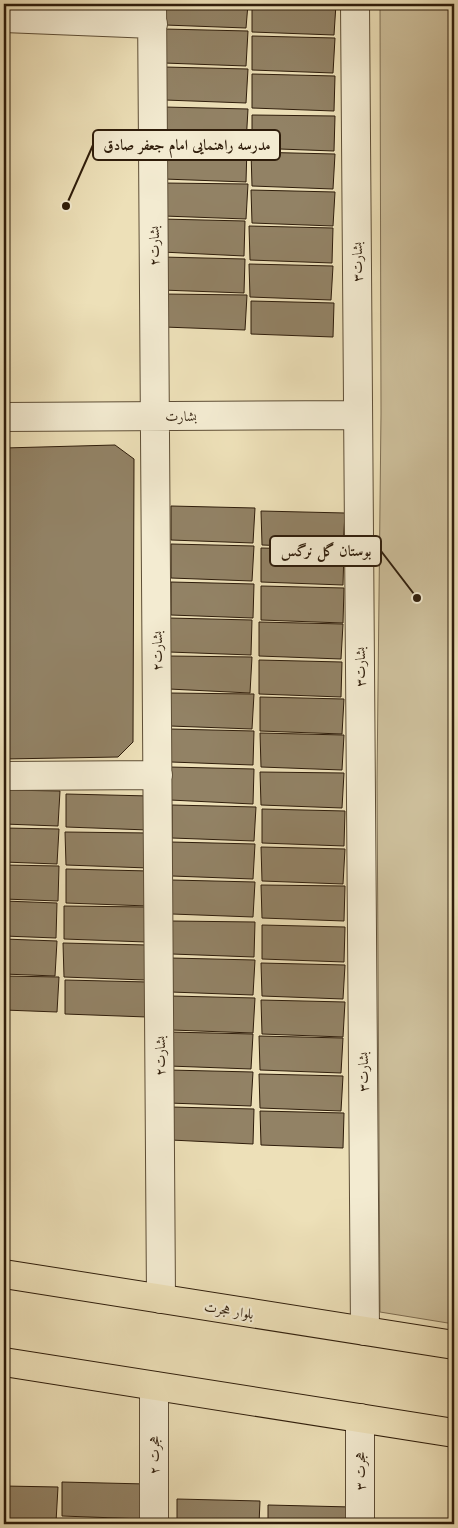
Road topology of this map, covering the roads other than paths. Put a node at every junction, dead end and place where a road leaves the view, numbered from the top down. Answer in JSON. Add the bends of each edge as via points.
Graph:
{"nodes":[{"id":1,"x":356,"y":4,"type":"edge"},
{"id":2,"x":152,"y":14,"type":"edge"},
{"id":3,"x":4,"y":18,"type":"edge"},
{"id":4,"x":358,"y":415,"type":"junction"},
{"id":5,"x":155,"y":416,"type":"junction"},
{"id":6,"x":4,"y":417,"type":"edge"},
{"id":7,"x":4,"y":776,"type":"edge"},
{"id":8,"x":158,"y":776,"type":"junction"},
{"id":9,"x":4,"y":1274,"type":"edge"},
{"id":10,"x":161,"y":1299,"type":"junction"},
{"id":11,"x":365,"y":1331,"type":"junction"},
{"id":12,"x":454,"y":1345,"type":"edge"},
{"id":13,"x":4,"y":1362,"type":"edge"},
{"id":14,"x":154,"y":1386,"type":"junction"},
{"id":15,"x":360,"y":1418,"type":"junction"},
{"id":16,"x":454,"y":1433,"type":"edge"},
{"id":17,"x":154,"y":1524,"type":"edge"},
{"id":18,"x":360,"y":1524,"type":"edge"}],
"edges":[{"from":1,"to":4,"type":"street","name":"بشارت۳"},
{"from":2,"to":3,"type":"street"},
{"from":2,"to":5,"type":"street","name":"بشارت۲"},
{"from":4,"to":5,"type":"street","name":"بشارت"},
{"from":4,"to":11,"type":"street","name":"بشارت۳"},
{"from":5,"to":6,"type":"street","name":"بشارت"},
{"from":5,"to":8,"type":"street","name":"بشارت۲"},
{"from":7,"to":8,"type":"street"},
{"from":8,"to":10,"type":"street","name":"بشارت۲"},
{"from":9,"to":10,"type":"main road","name":"بلوار هجرت"},
{"from":10,"to":11,"type":"main road","name":"بلوار هجرت"},
{"from":11,"to":12,"type":"main road","name":"بلوار هجرت"},
{"from":13,"to":14,"type":"main road"},
{"from":14,"to":15,"type":"main road"},
{"from":14,"to":17,"type":"street","name":"هجرت ۲"},
{"from":15,"to":16,"type":"main road"},
{"from":15,"to":18,"type":"street","name":"هجرت ۳"}]}
